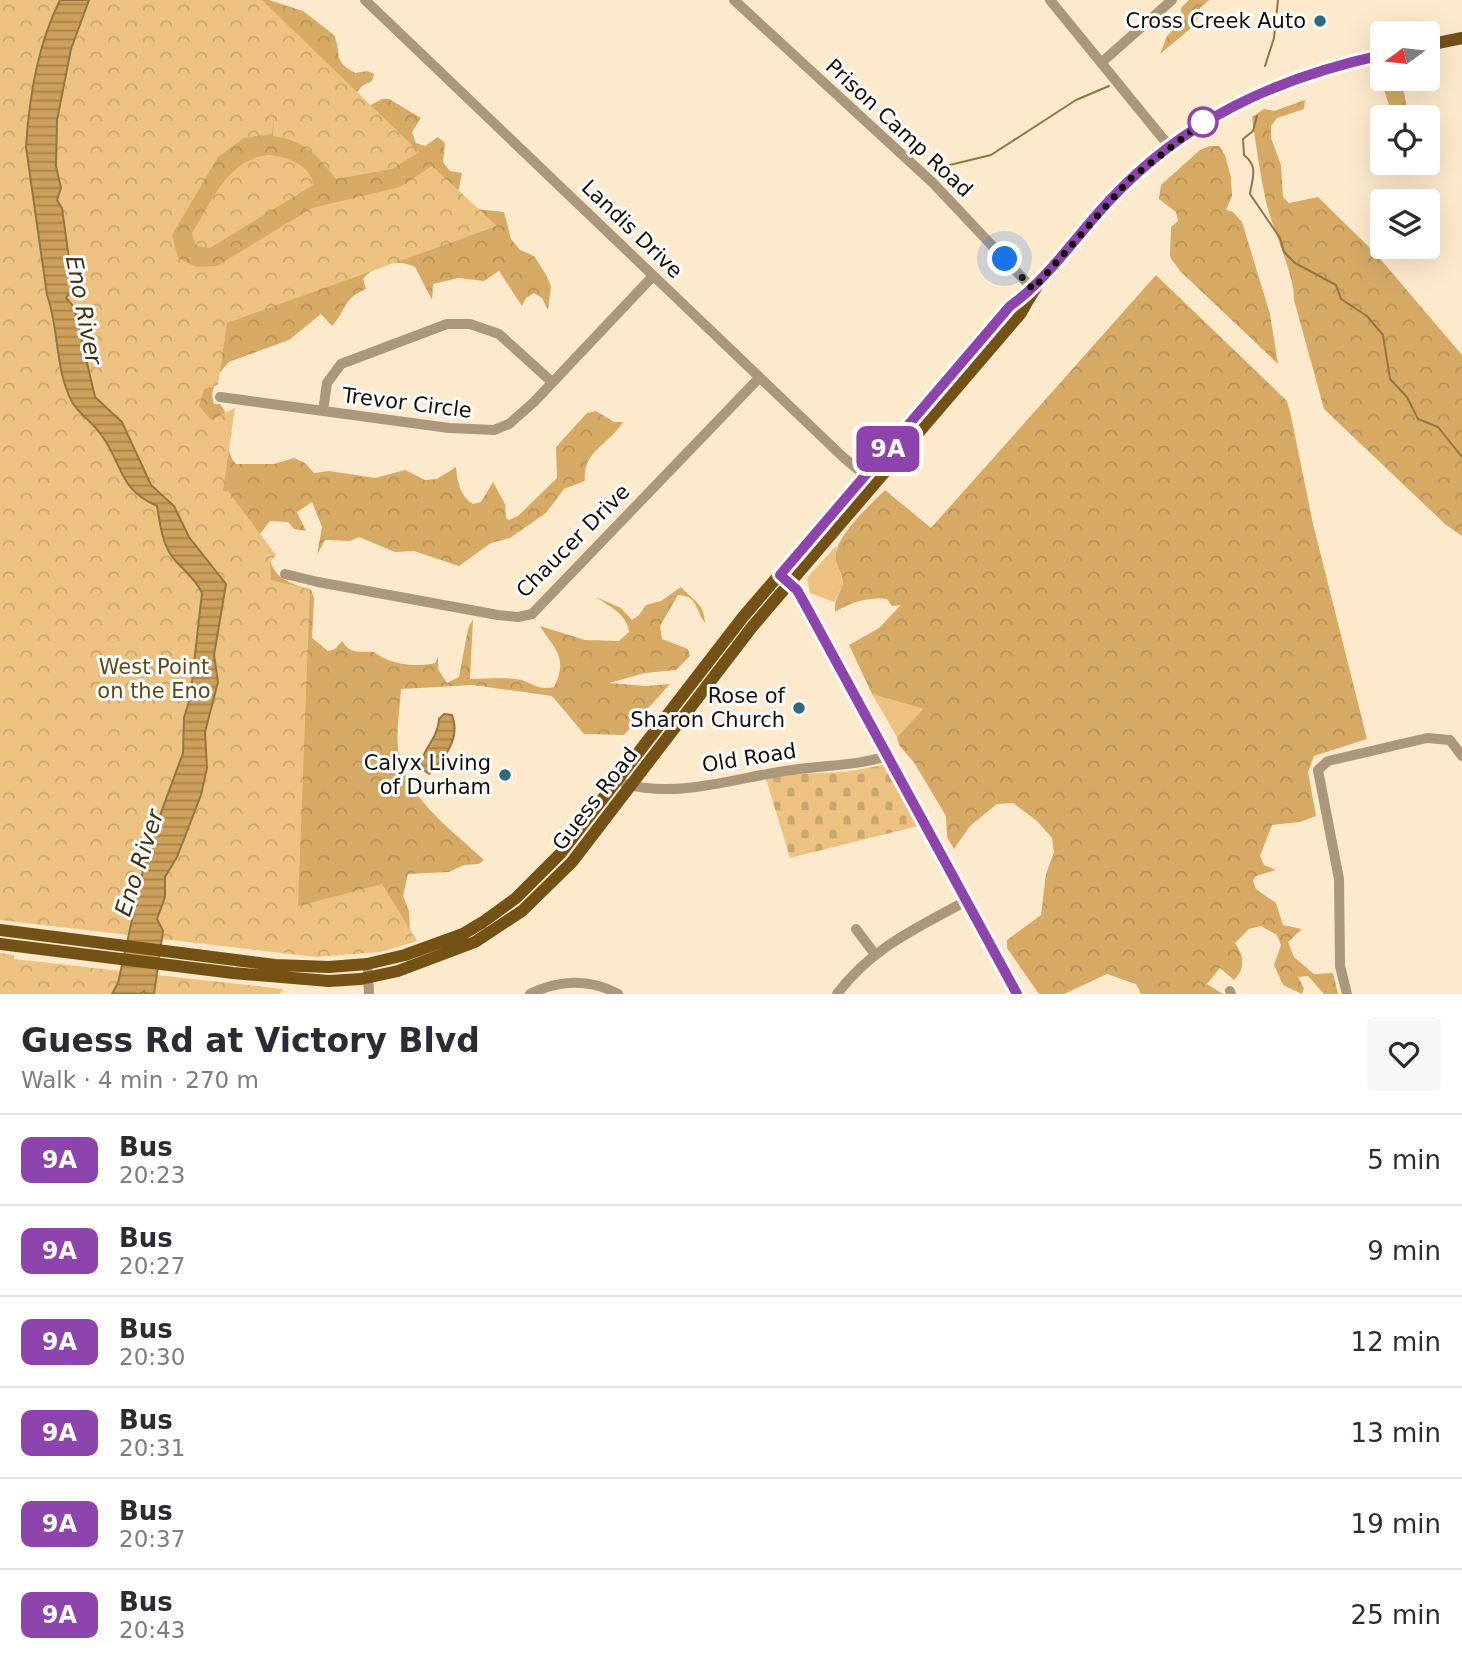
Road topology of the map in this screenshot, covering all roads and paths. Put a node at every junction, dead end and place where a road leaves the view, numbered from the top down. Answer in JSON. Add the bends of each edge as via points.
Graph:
{"nodes":[{"id":1,"x":365,"y":0,"type":"edge"},
{"id":2,"x":734,"y":0,"type":"edge"},
{"id":3,"x":1050,"y":0,"type":"edge"},
{"id":4,"x":1171,"y":0,"type":"edge"},
{"id":5,"x":1462,"y":38,"type":"edge"},
{"id":6,"x":1440,"y":43,"type":"edge"},
{"id":7,"x":1370,"y":58,"type":"edge"},
{"id":8,"x":1101,"y":63,"type":"junction"},
{"id":9,"x":1169,"y":146,"type":"junction"},
{"id":10,"x":653,"y":276,"type":"junction"},
{"id":11,"x":1033,"y":289,"type":"junction"},
{"id":12,"x":759,"y":378,"type":"junction"},
{"id":13,"x":552,"y":382,"type":"junction"},
{"id":14,"x":220,"y":397,"type":"dead end"},
{"id":15,"x":323,"y":411,"type":"junction"},
{"id":16,"x":870,"y":480,"type":"junction"},
{"id":17,"x":285,"y":573,"type":"dead end"},
{"id":18,"x":784,"y":579,"type":"junction"},
{"id":19,"x":888,"y":756,"type":"junction"},
{"id":20,"x":1462,"y":756,"type":"edge"},
{"id":21,"x":617,"y":781,"type":"junction"},
{"id":22,"x":631,"y":785,"type":"junction"},
{"id":23,"x":966,"y":901,"type":"junction"},
{"id":24,"x":856,"y":929,"type":"dead end"},
{"id":25,"x":0,"y":930,"type":"edge"},
{"id":26,"x":0,"y":944,"type":"edge"},
{"id":27,"x":105,"y":950,"type":"junction"},
{"id":28,"x":874,"y":953,"type":"junction"},
{"id":29,"x":368,"y":971,"type":"junction"},
{"id":30,"x":369,"y":994,"type":"edge"},
{"id":31,"x":530,"y":994,"type":"edge"},
{"id":32,"x":618,"y":994,"type":"edge"},
{"id":33,"x":837,"y":994,"type":"edge"},
{"id":34,"x":1017,"y":994,"type":"edge"},
{"id":35,"x":1348,"y":994,"type":"edge"}],
"edges":[{"from":1,"to":10,"type":"street","name":"Landis Drive"},
{"from":2,"to":11,"type":"street","name":"Prison Camp Road","via":[[933,183]]},
{"from":3,"to":8,"type":"street"},
{"from":4,"to":8,"type":"street"},
{"from":5,"to":6,"type":"main road"},
{"from":7,"to":9,"type":"main road","name":"Guess Road","via":[[1261,91],[1211,116]]},
{"from":8,"to":9,"type":"street"},
{"from":9,"to":11,"type":"main road","name":"Guess Road","via":[[1114,195]]},
{"from":10,"to":12,"type":"street","name":"Landis Drive"},
{"from":10,"to":13,"type":"street","name":"Trevor Circle"},
{"from":11,"to":16,"type":"main road","name":"Guess Road","via":[[1010,306]]},
{"from":12,"to":16,"type":"street","name":"Landis Drive"},
{"from":12,"to":17,"type":"street","name":"Chaucer Drive","via":[[532,614],[498,615]]},
{"from":13,"to":15,"type":"street","name":"Trevor Circle","via":[[509,424],[484,432]]},
{"from":13,"to":15,"type":"street","via":[[499,334],[470,324],[447,324],[341,364],[330,376]]},
{"from":14,"to":15,"type":"street","name":"Trevor Circle"},
{"from":16,"to":18,"type":"main road","name":"Guess Road"},
{"from":18,"to":19,"type":"street","via":[[802,598]]},
{"from":18,"to":21,"type":"main road","name":"Guess Road","via":[[743,617]]},
{"from":18,"to":22,"type":"main road","name":"Guess Road"},
{"from":19,"to":22,"type":"street","name":"Old Road","via":[[853,766],[792,769],[698,787]]},
{"from":19,"to":23,"type":"street"},
{"from":20,"to":35,"type":"street","via":[[1450,740],[1439,737],[1320,766],[1319,783],[1339,879],[1340,965]]},
{"from":21,"to":22,"type":"street","name":"Old Road"},
{"from":21,"to":29,"type":"main road","name":"Guess Road","via":[[560,854],[516,898],[463,934]]},
{"from":22,"to":29,"type":"main road","name":"Guess Road","via":[[572,862],[522,911],[446,955]]},
{"from":23,"to":28,"type":"street"},
{"from":23,"to":34,"type":"street"},
{"from":24,"to":28,"type":"street"},
{"from":25,"to":27,"type":"main road","name":"Guess Road"},
{"from":26,"to":27,"type":"main road","name":"Guess Road"},
{"from":27,"to":29,"type":"main road","name":"Guess Road"},
{"from":28,"to":33,"type":"street"},
{"from":29,"to":30,"type":"street"},
{"from":31,"to":32,"type":"street","via":[[579,982]]}]}
